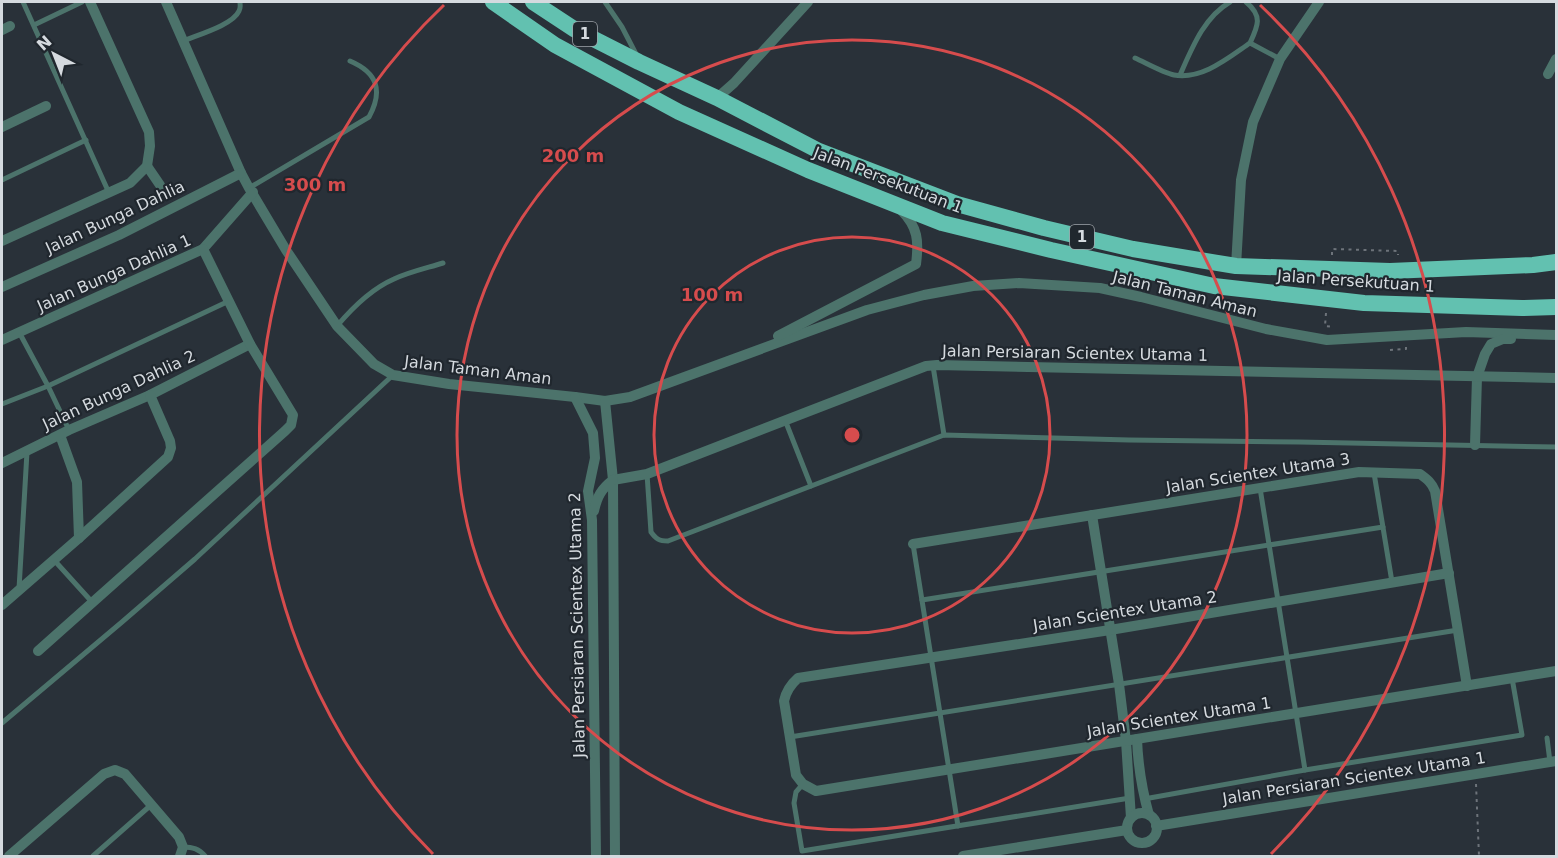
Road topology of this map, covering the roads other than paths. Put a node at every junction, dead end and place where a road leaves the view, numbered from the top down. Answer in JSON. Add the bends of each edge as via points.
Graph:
{"nodes":[{"id":1,"x":23,"y":2,"type":"edge"},
{"id":2,"x":82,"y":2,"type":"edge"},
{"id":3,"x":90,"y":2,"type":"edge"},
{"id":4,"x":166,"y":2,"type":"edge"},
{"id":5,"x":240,"y":2,"type":"edge"},
{"id":6,"x":493,"y":2,"type":"edge"},
{"id":7,"x":533,"y":2,"type":"edge"},
{"id":8,"x":605,"y":2,"type":"edge"},
{"id":9,"x":808,"y":2,"type":"edge"},
{"id":10,"x":1230,"y":2,"type":"edge"},
{"id":11,"x":1246,"y":2,"type":"edge"},
{"id":12,"x":1319,"y":2,"type":"edge"},
{"id":13,"x":34,"y":25,"type":"junction"},
{"id":14,"x":183,"y":41,"type":"junction"},
{"id":15,"x":1250,"y":44,"type":"junction"},
{"id":16,"x":1136,"y":58,"type":"dead end"},
{"id":17,"x":1280,"y":59,"type":"junction"},
{"id":18,"x":1557,"y":59,"type":"edge"},
{"id":19,"x":350,"y":62,"type":"dead end"},
{"id":20,"x":639,"y":62,"type":"junction"},
{"id":21,"x":1548,"y":74,"type":"dead end"},
{"id":22,"x":1180,"y":75,"type":"junction"},
{"id":23,"x":717,"y":98,"type":"junction"},
{"id":24,"x":46,"y":106,"type":"dead end"},
{"id":25,"x":2,"y":127,"type":"edge"},
{"id":26,"x":86,"y":140,"type":"junction"},
{"id":27,"x":147,"y":166,"type":"junction"},
{"id":28,"x":241,"y":173,"type":"junction"},
{"id":29,"x":2,"y":180,"type":"edge"},
{"id":30,"x":160,"y":185,"type":"dead end"},
{"id":31,"x":251,"y":190,"type":"junction"},
{"id":32,"x":109,"y":193,"type":"junction"},
{"id":33,"x":893,"y":202,"type":"junction"},
{"id":34,"x":2,"y":241,"type":"edge"},
{"id":35,"x":203,"y":249,"type":"junction"},
{"id":36,"x":1557,"y":262,"type":"edge"},
{"id":37,"x":443,"y":263,"type":"dead end"},
{"id":38,"x":1236,"y":266,"type":"junction"},
{"id":39,"x":2,"y":287,"type":"edge"},
{"id":40,"x":229,"y":301,"type":"junction"},
{"id":41,"x":1557,"y":307,"type":"edge"},
{"id":42,"x":337,"y":326,"type":"junction"},
{"id":43,"x":19,"y":332,"type":"junction"},
{"id":44,"x":1557,"y":336,"type":"edge"},
{"id":45,"x":2,"y":340,"type":"edge"},
{"id":46,"x":250,"y":344,"type":"junction"},
{"id":47,"x":743,"y":355,"type":"junction"},
{"id":48,"x":933,"y":365,"type":"junction"},
{"id":49,"x":393,"y":375,"type":"junction"},
{"id":50,"x":1477,"y":377,"type":"junction"},
{"id":51,"x":1557,"y":378,"type":"edge"},
{"id":52,"x":48,"y":386,"type":"junction"},
{"id":53,"x":150,"y":395,"type":"junction"},
{"id":54,"x":575,"y":397,"type":"junction"},
{"id":55,"x":605,"y":401,"type":"junction"},
{"id":56,"x":2,"y":404,"type":"edge"},
{"id":57,"x":785,"y":420,"type":"junction"},
{"id":58,"x":65,"y":432,"type":"junction"},
{"id":59,"x":944,"y":435,"type":"junction"},
{"id":60,"x":1475,"y":446,"type":"junction"},
{"id":61,"x":1557,"y":447,"type":"edge"},
{"id":62,"x":27,"y":450,"type":"junction"},
{"id":63,"x":2,"y":462,"type":"edge"},
{"id":64,"x":1374,"y":473,"type":"junction"},
{"id":65,"x":646,"y":474,"type":"junction"},
{"id":66,"x":613,"y":480,"type":"junction"},
{"id":67,"x":811,"y":486,"type":"junction"},
{"id":68,"x":1260,"y":488,"type":"junction"},
{"id":69,"x":1092,"y":515,"type":"junction"},
{"id":70,"x":592,"y":520,"type":"junction"},
{"id":71,"x":1383,"y":527,"type":"junction"},
{"id":72,"x":79,"y":538,"type":"junction"},
{"id":73,"x":913,"y":544,"type":"joint"},
{"id":74,"x":1269,"y":545,"type":"junction"},
{"id":75,"x":54,"y":560,"type":"junction"},
{"id":76,"x":1101,"y":572,"type":"junction"},
{"id":77,"x":1449,"y":573,"type":"junction"},
{"id":78,"x":1392,"y":582,"type":"junction"},
{"id":79,"x":19,"y":590,"type":"junction"},
{"id":80,"x":922,"y":600,"type":"junction"},
{"id":81,"x":92,"y":602,"type":"junction"},
{"id":82,"x":1278,"y":602,"type":"junction"},
{"id":83,"x":2,"y":605,"type":"edge"},
{"id":84,"x":1110,"y":630,"type":"junction"},
{"id":85,"x":1458,"y":630,"type":"junction"},
{"id":86,"x":38,"y":651,"type":"dead end"},
{"id":87,"x":931,"y":657,"type":"junction"},
{"id":88,"x":1287,"y":657,"type":"junction"},
{"id":89,"x":1557,"y":671,"type":"edge"},
{"id":90,"x":1512,"y":678,"type":"junction"},
{"id":91,"x":1119,"y":684,"type":"junction"},
{"id":92,"x":1467,"y":686,"type":"junction"},
{"id":93,"x":940,"y":713,"type":"junction"},
{"id":94,"x":1296,"y":714,"type":"junction"},
{"id":95,"x":2,"y":723,"type":"edge"},
{"id":96,"x":790,"y":737,"type":"junction"},
{"id":97,"x":1547,"y":738,"type":"dead end"},
{"id":98,"x":1131,"y":740,"type":"junction"},
{"id":99,"x":1553,"y":761,"type":"edge"},
{"id":100,"x":949,"y":770,"type":"junction"},
{"id":101,"x":1305,"y":770,"type":"junction"},
{"id":102,"x":805,"y":786,"type":"junction"},
{"id":103,"x":1130,"y":798,"type":"junction"},
{"id":104,"x":1144,"y":799,"type":"junction"},
{"id":105,"x":151,"y":805,"type":"junction"},
{"id":106,"x":1149,"y":815,"type":"junction"},
{"id":107,"x":1131,"y":818,"type":"junction"},
{"id":108,"x":958,"y":826,"type":"junction"},
{"id":109,"x":1156,"y":826,"type":"junction"},
{"id":110,"x":1127,"y":830,"type":"junction"},
{"id":111,"x":182,"y":852,"type":"edge"},
{"id":112,"x":9,"y":856,"type":"edge"},
{"id":113,"x":93,"y":856,"type":"edge"},
{"id":114,"x":205,"y":856,"type":"edge"},
{"id":115,"x":596,"y":856,"type":"edge"},
{"id":116,"x":615,"y":856,"type":"edge"},
{"id":117,"x":963,"y":856,"type":"edge"}],
"edges":[{"from":1,"to":13,"type":"lane"},
{"from":2,"to":13,"type":"lane"},
{"from":3,"to":27,"type":"street","via":[[149,132]]},
{"from":4,"to":14,"type":"street","name":"Jalan Taman Aman"},
{"from":5,"to":14,"type":"lane","via":[[238,14],[231,20]]},
{"from":6,"to":33,"type":"highway","name":"Jalan Persekutuan 1","number":"1","via":[[555,45],[679,112],[808,170]]},
{"from":7,"to":20,"type":"highway","name":"Jalan Persekutuan 1","number":"1","via":[[574,29]]},
{"from":8,"to":20,"type":"lane"},
{"from":9,"to":23,"type":"street"},
{"from":10,"to":22,"type":"lane","via":[[1196,39]]},
{"from":11,"to":15,"type":"lane","via":[[1258,20]]},
{"from":12,"to":17,"type":"street"},
{"from":13,"to":26,"type":"lane"},
{"from":14,"to":28,"type":"street","name":"Jalan Taman Aman"},
{"from":15,"to":17,"type":"lane"},
{"from":15,"to":22,"type":"lane","via":[[1195,75]]},
{"from":16,"to":22,"type":"lane"},
{"from":17,"to":38,"type":"street","via":[[1248,142],[1241,180]]},
{"from":18,"to":21,"type":"street"},
{"from":19,"to":31,"type":"lane","via":[[375,80],[375,106],[369,117]]},
{"from":20,"to":23,"type":"highway","name":"Jalan Persekutuan 1","number":"1"},
{"from":23,"to":38,"type":"highway","name":"Jalan Persekutuan 1","number":"1","via":[[819,151],[957,204],[1133,249]]},
{"from":24,"to":25,"type":"street"},
{"from":26,"to":29,"type":"lane"},
{"from":26,"to":32,"type":"lane"},
{"from":27,"to":30,"type":"street"},
{"from":27,"to":32,"type":"street","via":[[130,183]]},
{"from":28,"to":31,"type":"street","name":"Jalan Taman Aman"},
{"from":28,"to":39,"type":"street","name":"Jalan Bunga Dahlia","via":[[119,235]]},
{"from":31,"to":35,"type":"street","name":"Jalan Bunga Dahlia 1"},
{"from":31,"to":42,"type":"street","name":"Jalan Taman Aman"},
{"from":32,"to":34,"type":"street"},
{"from":33,"to":41,"type":"highway","name":"Jalan Persekutuan 1","number":"1","via":[[942,223],[1214,286],[1364,303]]},
{"from":33,"to":47,"type":"street","name":"Jalan Taman Aman","via":[[915,228],[916,264]]},
{"from":35,"to":40,"type":"street"},
{"from":35,"to":43,"type":"street","name":"Jalan Bunga Dahlia 1"},
{"from":36,"to":38,"type":"highway","name":"Jalan Persekutuan 1","number":"1","via":[[1390,271]]},
{"from":37,"to":42,"type":"lane","via":[[395,278],[372,291]]},
{"from":40,"to":46,"type":"street"},
{"from":40,"to":52,"type":"lane"},
{"from":42,"to":49,"type":"street","name":"Jalan Taman Aman","via":[[374,364]]},
{"from":43,"to":45,"type":"street","name":"Jalan Bunga Dahlia 1"},
{"from":43,"to":52,"type":"lane"},
{"from":44,"to":47,"type":"street","name":"Jalan Taman Aman","via":[[1466,332],[1327,340],[1101,288],[1019,283],[924,295],[867,310]]},
{"from":44,"to":50,"type":"street","via":[[1503,339],[1491,344]]},
{"from":46,"to":53,"type":"street","name":"Jalan Bunga Dahlia 2"},
{"from":46,"to":81,"type":"street","via":[[293,415],[291,424]]},
{"from":47,"to":55,"type":"street","name":"Jalan Taman Aman","via":[[630,397]]},
{"from":48,"to":50,"type":"street","name":"Jalan Persiaran Scientex Utama 1"},
{"from":48,"to":57,"type":"street","name":"Jalan Persiaran Scientex Utama 1"},
{"from":48,"to":59,"type":"lane"},
{"from":49,"to":54,"type":"street","name":"Jalan Taman Aman"},
{"from":49,"to":95,"type":"lane","via":[[187,566]]},
{"from":50,"to":51,"type":"street","name":"Jalan Persiaran Scientex Utama 1"},
{"from":50,"to":60,"type":"street"},
{"from":52,"to":56,"type":"lane"},
{"from":52,"to":58,"type":"lane"},
{"from":53,"to":58,"type":"street","name":"Jalan Bunga Dahlia 2"},
{"from":53,"to":72,"type":"street","via":[[170,441],[168,457]]},
{"from":54,"to":55,"type":"street","name":"Jalan Taman Aman"},
{"from":54,"to":70,"type":"street","name":"Jalan Persiaran Scientex Utama 2","via":[[593,433],[595,458],[588,491]]},
{"from":55,"to":66,"type":"street"},
{"from":57,"to":65,"type":"street","name":"Jalan Persiaran Scientex Utama 1"},
{"from":57,"to":67,"type":"lane"},
{"from":58,"to":62,"type":"street","name":"Jalan Bunga Dahlia 2"},
{"from":58,"to":72,"type":"street","via":[[77,482]]},
{"from":59,"to":60,"type":"lane"},
{"from":59,"to":67,"type":"lane"},
{"from":60,"to":61,"type":"lane"},
{"from":62,"to":63,"type":"street","name":"Jalan Bunga Dahlia 2"},
{"from":62,"to":79,"type":"lane"},
{"from":64,"to":68,"type":"street","name":"Jalan Scientex Utama 3"},
{"from":64,"to":71,"type":"lane"},
{"from":64,"to":77,"type":"street","name":"Jalan Scientex Utama 3","via":[[1420,474],[1433,485]]},
{"from":65,"to":66,"type":"street","name":"Jalan Persiaran Scientex Utama 1"},
{"from":65,"to":67,"type":"lane","via":[[651,532],[662,541]]},
{"from":66,"to":70,"type":"street","via":[[597,497]]},
{"from":66,"to":116,"type":"street"},
{"from":68,"to":69,"type":"street","name":"Jalan Scientex Utama 3"},
{"from":68,"to":74,"type":"lane"},
{"from":69,"to":73,"type":"street","name":"Jalan Scientex Utama 3"},
{"from":69,"to":76,"type":"street"},
{"from":70,"to":115,"type":"street","name":"Jalan Persiaran Scientex Utama 2"},
{"from":71,"to":74,"type":"lane"},
{"from":71,"to":78,"type":"lane"},
{"from":72,"to":75,"type":"street"},
{"from":73,"to":80,"type":"lane"},
{"from":74,"to":76,"type":"lane"},
{"from":74,"to":82,"type":"lane"},
{"from":75,"to":79,"type":"street"},
{"from":75,"to":81,"type":"lane"},
{"from":76,"to":80,"type":"lane"},
{"from":76,"to":84,"type":"street"},
{"from":77,"to":78,"type":"street","name":"Jalan Scientex Utama 2"},
{"from":77,"to":85,"type":"street"},
{"from":78,"to":82,"type":"street","name":"Jalan Scientex Utama 2"},
{"from":79,"to":83,"type":"street"},
{"from":80,"to":87,"type":"lane"},
{"from":81,"to":86,"type":"street"},
{"from":82,"to":84,"type":"street","name":"Jalan Scientex Utama 2"},
{"from":82,"to":88,"type":"lane"},
{"from":84,"to":87,"type":"street","name":"Jalan Scientex Utama 2"},
{"from":84,"to":91,"type":"street"},
{"from":85,"to":88,"type":"lane"},
{"from":85,"to":92,"type":"street"},
{"from":87,"to":93,"type":"lane"},
{"from":87,"to":96,"type":"street","name":"Jalan Scientex Utama 2","via":[[798,678],[784,701]]},
{"from":88,"to":91,"type":"lane"},
{"from":88,"to":94,"type":"lane"},
{"from":89,"to":90,"type":"street","name":"Jalan Scientex Utama 1"},
{"from":90,"to":92,"type":"street","name":"Jalan Scientex Utama 1"},
{"from":90,"to":101,"type":"lane","via":[[1522,735]]},
{"from":91,"to":93,"type":"lane"},
{"from":91,"to":98,"type":"street"},
{"from":92,"to":94,"type":"street","name":"Jalan Scientex Utama 1"},
{"from":93,"to":96,"type":"lane"},
{"from":93,"to":100,"type":"lane"},
{"from":94,"to":98,"type":"street","name":"Jalan Scientex Utama 1"},
{"from":94,"to":101,"type":"lane"},
{"from":96,"to":102,"type":"street","via":[[796,775]]},
{"from":97,"to":99,"type":"lane"},
{"from":98,"to":100,"type":"street","name":"Jalan Scientex Utama 1"},
{"from":98,"to":103,"type":"street"},
{"from":98,"to":104,"type":"street"},
{"from":99,"to":109,"type":"street","name":"Jalan Persiaran Scientex Utama 1"},
{"from":100,"to":102,"type":"street","name":"Jalan Scientex Utama 1","via":[[816,791]]},
{"from":100,"to":108,"type":"lane"},
{"from":101,"to":104,"type":"lane"},
{"from":102,"to":108,"type":"lane","via":[[796,792],[794,803],[802,851]]},
{"from":103,"to":107,"type":"street"},
{"from":103,"to":108,"type":"lane"},
{"from":104,"to":106,"type":"street"},
{"from":105,"to":111,"type":"street","via":[[179,837]]},
{"from":105,"to":112,"type":"street","via":[[125,774],[115,770],[104,774]]},
{"from":105,"to":113,"type":"lane"},
{"from":106,"to":107,"type":"street","via":[[1140,813]]},
{"from":106,"to":109,"type":"street"},
{"from":107,"to":110,"type":"street"},
{"from":109,"to":110,"type":"street","name":"Jalan Persiaran Scientex Utama 1","via":[[1154,836],[1147,842],[1137,842]]},
{"from":110,"to":117,"type":"street"},
{"from":111,"to":114,"type":"lane","via":[[193,847]]}]}
